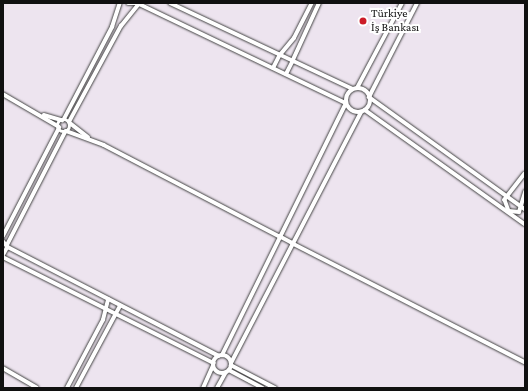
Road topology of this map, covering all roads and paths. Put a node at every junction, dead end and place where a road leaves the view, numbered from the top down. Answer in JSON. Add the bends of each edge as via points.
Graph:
{"nodes":[{"id":1,"x":120,"y":3,"type":"edge"},
{"id":2,"x":128,"y":3,"type":"edge"},
{"id":3,"x":140,"y":3,"type":"edge"},
{"id":4,"x":170,"y":3,"type":"edge"},
{"id":5,"x":312,"y":3,"type":"edge"},
{"id":6,"x":319,"y":3,"type":"edge"},
{"id":7,"x":402,"y":3,"type":"edge"},
{"id":8,"x":417,"y":3,"type":"edge"},
{"id":9,"x":279,"y":56,"type":"junction"},
{"id":10,"x":292,"y":62,"type":"junction"},
{"id":11,"x":273,"y":68,"type":"junction"},
{"id":12,"x":286,"y":74,"type":"junction"},
{"id":13,"x":355,"y":89,"type":"junction"},
{"id":14,"x":3,"y":94,"type":"edge"},
{"id":15,"x":369,"y":97,"type":"junction"},
{"id":16,"x":346,"y":103,"type":"junction"},
{"id":17,"x":363,"y":111,"type":"junction"},
{"id":18,"x":42,"y":114,"type":"junction"},
{"id":19,"x":63,"y":120,"type":"junction"},
{"id":20,"x":70,"y":122,"type":"junction"},
{"id":21,"x":59,"y":127,"type":"junction"},
{"id":22,"x":66,"y":132,"type":"junction"},
{"id":23,"x":91,"y":139,"type":"junction"},
{"id":24,"x":525,"y":174,"type":"edge"},
{"id":25,"x":525,"y":192,"type":"edge"},
{"id":26,"x":509,"y":196,"type":"junction"},
{"id":27,"x":21,"y":203,"type":"junction"},
{"id":28,"x":26,"y":206,"type":"junction"},
{"id":29,"x":524,"y":208,"type":"edge"},
{"id":30,"x":508,"y":211,"type":"junction"},
{"id":31,"x":525,"y":224,"type":"edge"},
{"id":32,"x":3,"y":236,"type":"edge"},
{"id":33,"x":279,"y":236,"type":"junction"},
{"id":34,"x":3,"y":241,"type":"edge"},
{"id":35,"x":292,"y":243,"type":"junction"},
{"id":36,"x":7,"y":246,"type":"junction"},
{"id":37,"x":3,"y":256,"type":"edge"},
{"id":38,"x":51,"y":272,"type":"junction"},
{"id":39,"x":48,"y":278,"type":"junction"},
{"id":40,"x":86,"y":289,"type":"junction"},
{"id":41,"x":83,"y":296,"type":"junction"},
{"id":42,"x":108,"y":300,"type":"junction"},
{"id":43,"x":120,"y":306,"type":"junction"},
{"id":44,"x":105,"y":307,"type":"junction"},
{"id":45,"x":116,"y":313,"type":"junction"},
{"id":46,"x":221,"y":356,"type":"junction"},
{"id":47,"x":525,"y":362,"type":"edge"},
{"id":48,"x":214,"y":364,"type":"junction"},
{"id":49,"x":231,"y":364,"type":"junction"},
{"id":50,"x":3,"y":368,"type":"edge"},
{"id":51,"x":228,"y":371,"type":"junction"},
{"id":52,"x":37,"y":388,"type":"edge"},
{"id":53,"x":67,"y":388,"type":"edge"},
{"id":54,"x":76,"y":388,"type":"edge"},
{"id":55,"x":203,"y":388,"type":"edge"},
{"id":56,"x":217,"y":388,"type":"edge"},
{"id":57,"x":263,"y":388,"type":"edge"},
{"id":58,"x":275,"y":388,"type":"edge"}],
"edges":[{"from":1,"to":19,"type":"street","via":[[112,27]]},
{"from":2,"to":3,"type":"street"},
{"from":3,"to":11,"type":"street"},
{"from":3,"to":20,"type":"street","via":[[121,26]]},
{"from":4,"to":9,"type":"street"},
{"from":5,"to":9,"type":"street","via":[[294,38]]},
{"from":6,"to":10,"type":"street"},
{"from":7,"to":13,"type":"street"},
{"from":8,"to":15,"type":"street"},
{"from":9,"to":10,"type":"street"},
{"from":9,"to":11,"type":"street"},
{"from":10,"to":12,"type":"street"},
{"from":10,"to":13,"type":"street"},
{"from":11,"to":12,"type":"street"},
{"from":12,"to":16,"type":"street"},
{"from":13,"to":15,"type":"street"},
{"from":13,"to":16,"type":"street","via":[[347,95]]},
{"from":14,"to":18,"type":"street"},
{"from":15,"to":17,"type":"street"},
{"from":15,"to":26,"type":"street"},
{"from":16,"to":17,"type":"street","via":[[352,111]]},
{"from":16,"to":33,"type":"street"},
{"from":17,"to":30,"type":"street"},
{"from":17,"to":35,"type":"street"},
{"from":18,"to":19,"type":"street"},
{"from":18,"to":21,"type":"street"},
{"from":19,"to":20,"type":"street"},
{"from":19,"to":21,"type":"street"},
{"from":20,"to":22,"type":"street"},
{"from":20,"to":23,"type":"street"},
{"from":21,"to":22,"type":"street"},
{"from":21,"to":27,"type":"street"},
{"from":22,"to":23,"type":"street"},
{"from":22,"to":28,"type":"street"},
{"from":23,"to":33,"type":"street"},
{"from":24,"to":26,"type":"street"},
{"from":25,"to":29,"type":"street"},
{"from":26,"to":29,"type":"street"},
{"from":26,"to":30,"type":"street","via":[[505,200]]},
{"from":27,"to":28,"type":"street"},
{"from":27,"to":32,"type":"street"},
{"from":28,"to":36,"type":"street"},
{"from":29,"to":30,"type":"street","via":[[519,212]]},
{"from":30,"to":31,"type":"street"},
{"from":33,"to":35,"type":"street"},
{"from":33,"to":46,"type":"street"},
{"from":34,"to":36,"type":"street"},
{"from":35,"to":47,"type":"street"},
{"from":35,"to":49,"type":"street"},
{"from":36,"to":37,"type":"street"},
{"from":36,"to":38,"type":"street"},
{"from":37,"to":39,"type":"street"},
{"from":38,"to":39,"type":"street"},
{"from":38,"to":40,"type":"street"},
{"from":39,"to":41,"type":"street"},
{"from":40,"to":41,"type":"street"},
{"from":40,"to":42,"type":"street"},
{"from":41,"to":44,"type":"street"},
{"from":42,"to":43,"type":"street"},
{"from":42,"to":44,"type":"street"},
{"from":43,"to":45,"type":"street"},
{"from":43,"to":46,"type":"street"},
{"from":44,"to":45,"type":"street"},
{"from":44,"to":53,"type":"street","via":[[102,320]]},
{"from":45,"to":48,"type":"street"},
{"from":45,"to":54,"type":"street"},
{"from":46,"to":48,"type":"street"},
{"from":46,"to":49,"type":"street"},
{"from":48,"to":51,"type":"street","via":[[218,372]]},
{"from":48,"to":55,"type":"street"},
{"from":49,"to":51,"type":"street"},
{"from":49,"to":58,"type":"street"},
{"from":50,"to":52,"type":"street"},
{"from":51,"to":56,"type":"street"},
{"from":51,"to":57,"type":"street"}]}
